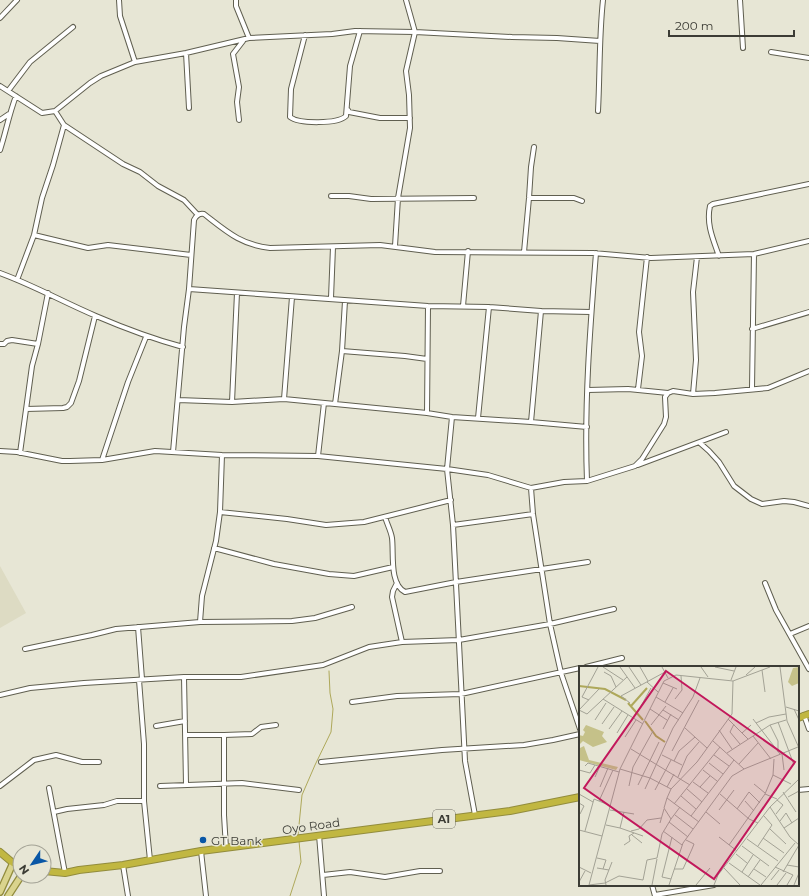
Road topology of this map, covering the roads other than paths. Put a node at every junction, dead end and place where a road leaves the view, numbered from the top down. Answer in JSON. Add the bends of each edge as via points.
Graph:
{"nodes":[{"id":1,"x":17,"y":0,"type":"edge"},
{"id":2,"x":120,"y":0,"type":"edge"},
{"id":3,"x":236,"y":0,"type":"edge"},
{"id":4,"x":406,"y":0,"type":"edge"},
{"id":5,"x":603,"y":0,"type":"edge"},
{"id":6,"x":740,"y":0,"type":"edge"},
{"id":7,"x":0,"y":18,"type":"edge"},
{"id":8,"x":74,"y":27,"type":"dead end"},
{"id":9,"x":360,"y":32,"type":"junction"},
{"id":10,"x":415,"y":32,"type":"junction"},
{"id":11,"x":306,"y":35,"type":"junction"},
{"id":12,"x":249,"y":38,"type":"junction"},
{"id":13,"x":244,"y":40,"type":"junction"},
{"id":14,"x":600,"y":41,"type":"junction"},
{"id":15,"x":743,"y":48,"type":"dead end"},
{"id":16,"x":771,"y":52,"type":"dead end"},
{"id":17,"x":186,"y":53,"type":"junction"},
{"id":18,"x":809,"y":58,"type":"edge"},
{"id":19,"x":135,"y":62,"type":"junction"},
{"id":20,"x":0,"y":86,"type":"edge"},
{"id":21,"x":8,"y":91,"type":"junction"},
{"id":22,"x":16,"y":96,"type":"junction"},
{"id":23,"x":189,"y":108,"type":"dead end"},
{"id":24,"x":347,"y":108,"type":"junction"},
{"id":25,"x":55,"y":110,"type":"junction"},
{"id":26,"x":598,"y":111,"type":"dead end"},
{"id":27,"x":9,"y":114,"type":"junction"},
{"id":28,"x":410,"y":118,"type":"junction"},
{"id":29,"x":0,"y":120,"type":"edge"},
{"id":30,"x":239,"y":120,"type":"dead end"},
{"id":31,"x":64,"y":125,"type":"junction"},
{"id":32,"x":534,"y":147,"type":"dead end"},
{"id":33,"x":0,"y":150,"type":"edge"},
{"id":34,"x":809,"y":184,"type":"edge"},
{"id":35,"x":331,"y":196,"type":"dead end"},
{"id":36,"x":398,"y":198,"type":"junction"},
{"id":37,"x":474,"y":198,"type":"dead end"},
{"id":38,"x":529,"y":198,"type":"junction"},
{"id":39,"x":582,"y":201,"type":"dead end"},
{"id":40,"x":198,"y":215,"type":"junction"},
{"id":41,"x":34,"y":235,"type":"junction"},
{"id":42,"x":809,"y":242,"type":"edge"},
{"id":43,"x":395,"y":246,"type":"junction"},
{"id":44,"x":333,"y":247,"type":"junction"},
{"id":45,"x":468,"y":251,"type":"junction"},
{"id":46,"x":524,"y":252,"type":"junction"},
{"id":47,"x":596,"y":253,"type":"junction"},
{"id":48,"x":754,"y":254,"type":"junction"},
{"id":49,"x":191,"y":255,"type":"junction"},
{"id":50,"x":719,"y":256,"type":"junction"},
{"id":51,"x":647,"y":257,"type":"junction"},
{"id":52,"x":697,"y":257,"type":"junction"},
{"id":53,"x":0,"y":273,"type":"edge"},
{"id":54,"x":17,"y":280,"type":"junction"},
{"id":55,"x":189,"y":289,"type":"junction"},
{"id":56,"x":237,"y":293,"type":"junction"},
{"id":57,"x":48,"y":294,"type":"junction"},
{"id":58,"x":292,"y":297,"type":"junction"},
{"id":59,"x":331,"y":298,"type":"junction"},
{"id":60,"x":346,"y":301,"type":"junction"},
{"id":61,"x":428,"y":306,"type":"junction"},
{"id":62,"x":463,"y":306,"type":"junction"},
{"id":63,"x":489,"y":307,"type":"junction"},
{"id":64,"x":541,"y":312,"type":"junction"},
{"id":65,"x":591,"y":312,"type":"junction"},
{"id":66,"x":809,"y":312,"type":"edge"},
{"id":67,"x":95,"y":316,"type":"junction"},
{"id":68,"x":752,"y":330,"type":"junction"},
{"id":69,"x":146,"y":336,"type":"junction"},
{"id":70,"x":0,"y":344,"type":"edge"},
{"id":71,"x":38,"y":344,"type":"junction"},
{"id":72,"x":183,"y":347,"type":"junction"},
{"id":73,"x":342,"y":351,"type":"junction"},
{"id":74,"x":428,"y":359,"type":"junction"},
{"id":75,"x":809,"y":371,"type":"edge"},
{"id":76,"x":752,"y":388,"type":"junction"},
{"id":77,"x":638,"y":389,"type":"junction"},
{"id":78,"x":588,"y":390,"type":"junction"},
{"id":79,"x":668,"y":393,"type":"junction"},
{"id":80,"x":693,"y":394,"type":"junction"},
{"id":81,"x":284,"y":399,"type":"junction"},
{"id":82,"x":178,"y":400,"type":"junction"},
{"id":83,"x":232,"y":402,"type":"junction"},
{"id":84,"x":324,"y":403,"type":"junction"},
{"id":85,"x":335,"y":404,"type":"junction"},
{"id":86,"x":26,"y":409,"type":"junction"},
{"id":87,"x":427,"y":413,"type":"junction"},
{"id":88,"x":452,"y":416,"type":"junction"},
{"id":89,"x":478,"y":418,"type":"junction"},
{"id":90,"x":531,"y":422,"type":"junction"},
{"id":91,"x":587,"y":427,"type":"junction"},
{"id":92,"x":726,"y":432,"type":"dead end"},
{"id":93,"x":700,"y":443,"type":"junction"},
{"id":94,"x":0,"y":451,"type":"edge"},
{"id":95,"x":173,"y":452,"type":"junction"},
{"id":96,"x":20,"y":453,"type":"junction"},
{"id":97,"x":222,"y":455,"type":"junction"},
{"id":98,"x":318,"y":456,"type":"junction"},
{"id":99,"x":102,"y":460,"type":"junction"},
{"id":100,"x":635,"y":466,"type":"junction"},
{"id":101,"x":447,"y":469,"type":"junction"},
{"id":102,"x":587,"y":481,"type":"junction"},
{"id":103,"x":531,"y":488,"type":"junction"},
{"id":104,"x":451,"y":500,"type":"junction"},
{"id":105,"x":809,"y":506,"type":"edge"},
{"id":106,"x":220,"y":512,"type":"junction"},
{"id":107,"x":533,"y":514,"type":"junction"},
{"id":108,"x":385,"y":517,"type":"junction"},
{"id":109,"x":453,"y":525,"type":"junction"},
{"id":110,"x":214,"y":548,"type":"junction"},
{"id":111,"x":588,"y":562,"type":"dead end"},
{"id":112,"x":393,"y":567,"type":"junction"},
{"id":113,"x":541,"y":570,"type":"junction"},
{"id":114,"x":456,"y":582,"type":"junction"},
{"id":115,"x":397,"y":583,"type":"junction"},
{"id":116,"x":765,"y":583,"type":"dead end"},
{"id":117,"x":352,"y":607,"type":"dead end"},
{"id":118,"x":614,"y":609,"type":"dead end"},
{"id":119,"x":200,"y":622,"type":"junction"},
{"id":120,"x":550,"y":624,"type":"junction"},
{"id":121,"x":809,"y":626,"type":"edge"},
{"id":122,"x":138,"y":627,"type":"junction"},
{"id":123,"x":790,"y":634,"type":"junction"},
{"id":124,"x":459,"y":640,"type":"junction"},
{"id":125,"x":402,"y":642,"type":"junction"},
{"id":126,"x":25,"y":649,"type":"dead end"},
{"id":127,"x":622,"y":658,"type":"dead end"},
{"id":128,"x":590,"y":666,"type":"edge"},
{"id":129,"x":579,"y":668,"type":"edge"},
{"id":130,"x":809,"y":669,"type":"edge"},
{"id":131,"x":562,"y":673,"type":"junction"},
{"id":132,"x":184,"y":677,"type":"junction"},
{"id":133,"x":141,"y":679,"type":"junction"},
{"id":134,"x":461,"y":694,"type":"junction"},
{"id":135,"x":0,"y":695,"type":"edge"},
{"id":136,"x":352,"y":702,"type":"dead end"},
{"id":137,"x":804,"y":716,"type":"edge"},
{"id":138,"x":185,"y":721,"type":"junction"},
{"id":139,"x":276,"y":725,"type":"dead end"},
{"id":140,"x":156,"y":726,"type":"dead end"},
{"id":141,"x":579,"y":726,"type":"edge"},
{"id":142,"x":809,"y":729,"type":"edge"},
{"id":143,"x":579,"y":734,"type":"edge"},
{"id":144,"x":185,"y":735,"type":"junction"},
{"id":145,"x":224,"y":735,"type":"junction"},
{"id":146,"x":465,"y":749,"type":"junction"},
{"id":147,"x":99,"y":762,"type":"dead end"},
{"id":148,"x":321,"y":762,"type":"dead end"},
{"id":149,"x":186,"y":784,"type":"junction"},
{"id":150,"x":224,"y":784,"type":"junction"},
{"id":151,"x":0,"y":786,"type":"edge"},
{"id":152,"x":160,"y":786,"type":"dead end"},
{"id":153,"x":50,"y":788,"type":"dead end"},
{"id":154,"x":809,"y":789,"type":"edge"},
{"id":155,"x":299,"y":790,"type":"dead end"},
{"id":156,"x":799,"y":790,"type":"edge"},
{"id":157,"x":579,"y":797,"type":"edge"},
{"id":158,"x":144,"y":801,"type":"junction"},
{"id":159,"x":54,"y":812,"type":"junction"},
{"id":160,"x":475,"y":815,"type":"junction"},
{"id":161,"x":319,"y":835,"type":"junction"},
{"id":162,"x":226,"y":848,"type":"junction"},
{"id":163,"x":201,"y":851,"type":"junction"},
{"id":164,"x":0,"y":852,"type":"edge"},
{"id":165,"x":150,"y":860,"type":"junction"},
{"id":166,"x":12,"y":863,"type":"edge"},
{"id":167,"x":124,"y":865,"type":"junction"},
{"id":168,"x":12,"y":866,"type":"edge"},
{"id":169,"x":440,"y":871,"type":"dead end"},
{"id":170,"x":52,"y":872,"type":"edge"},
{"id":171,"x":65,"y":873,"type":"junction"},
{"id":172,"x":323,"y":875,"type":"junction"},
{"id":173,"x":16,"y":884,"type":"edge"},
{"id":174,"x":708,"y":886,"type":"edge"},
{"id":175,"x":0,"y":892,"type":"edge"},
{"id":176,"x":655,"y":895,"type":"edge"},
{"id":177,"x":8,"y":896,"type":"edge"},
{"id":178,"x":128,"y":896,"type":"edge"},
{"id":179,"x":206,"y":896,"type":"edge"},
{"id":180,"x":324,"y":896,"type":"edge"}],
"edges":[{"from":1,"to":7,"type":"street"},
{"from":2,"to":19,"type":"street","via":[[120,16]]},
{"from":3,"to":12,"type":"street"},
{"from":4,"to":10,"type":"street"},
{"from":5,"to":14,"type":"street"},
{"from":6,"to":15,"type":"street"},
{"from":8,"to":21,"type":"street","via":[[30,62]]},
{"from":9,"to":10,"type":"street"},
{"from":9,"to":11,"type":"street"},
{"from":9,"to":24,"type":"street","via":[[350,66]]},
{"from":10,"to":14,"type":"street"},
{"from":10,"to":28,"type":"street","via":[[406,71]]},
{"from":11,"to":12,"type":"street"},
{"from":11,"to":24,"type":"street","via":[[291,89],[290,117],[306,122],[339,120],[346,116]]},
{"from":12,"to":13,"type":"street"},
{"from":13,"to":17,"type":"street"},
{"from":13,"to":30,"type":"street","via":[[233,54],[239,87]]},
{"from":14,"to":26,"type":"street"},
{"from":16,"to":18,"type":"street"},
{"from":17,"to":19,"type":"street"},
{"from":17,"to":23,"type":"street"},
{"from":19,"to":25,"type":"street","via":[[90,82]]},
{"from":20,"to":21,"type":"street"},
{"from":21,"to":22,"type":"street"},
{"from":22,"to":25,"type":"street","via":[[42,113]]},
{"from":22,"to":27,"type":"street"},
{"from":24,"to":28,"type":"street","via":[[349,112],[380,118]]},
{"from":25,"to":31,"type":"street"},
{"from":27,"to":29,"type":"street"},
{"from":27,"to":33,"type":"street"},
{"from":28,"to":36,"type":"street"},
{"from":31,"to":40,"type":"street","via":[[184,200]]},
{"from":31,"to":41,"type":"street","via":[[42,198]]},
{"from":32,"to":38,"type":"street"},
{"from":34,"to":50,"type":"street","via":[[710,206],[708,217]]},
{"from":35,"to":36,"type":"street"},
{"from":36,"to":37,"type":"street"},
{"from":36,"to":43,"type":"street"},
{"from":38,"to":39,"type":"street","via":[[574,198]]},
{"from":38,"to":46,"type":"street"},
{"from":40,"to":44,"type":"street","via":[[204,214],[241,241],[262,248]]},
{"from":40,"to":49,"type":"street","via":[[194,220]]},
{"from":41,"to":49,"type":"street","via":[[88,248],[108,245]]},
{"from":41,"to":54,"type":"street"},
{"from":42,"to":48,"type":"street"},
{"from":43,"to":44,"type":"street"},
{"from":43,"to":45,"type":"street","via":[[435,252]]},
{"from":44,"to":59,"type":"street"},
{"from":45,"to":46,"type":"street"},
{"from":45,"to":62,"type":"street"},
{"from":46,"to":47,"type":"street"},
{"from":47,"to":51,"type":"street"},
{"from":47,"to":65,"type":"street"},
{"from":48,"to":50,"type":"street"},
{"from":48,"to":68,"type":"street"},
{"from":49,"to":55,"type":"street"},
{"from":50,"to":52,"type":"street"},
{"from":51,"to":52,"type":"street"},
{"from":51,"to":77,"type":"street","via":[[639,332],[642,356]]},
{"from":52,"to":80,"type":"street","via":[[693,292],[696,360]]},
{"from":53,"to":54,"type":"street"},
{"from":54,"to":57,"type":"street"},
{"from":55,"to":56,"type":"street"},
{"from":55,"to":72,"type":"street"},
{"from":56,"to":58,"type":"street"},
{"from":56,"to":83,"type":"street"},
{"from":57,"to":67,"type":"street"},
{"from":57,"to":71,"type":"street"},
{"from":58,"to":59,"type":"street"},
{"from":58,"to":81,"type":"street"},
{"from":59,"to":60,"type":"street"},
{"from":60,"to":61,"type":"street"},
{"from":60,"to":73,"type":"street"},
{"from":61,"to":62,"type":"street"},
{"from":61,"to":74,"type":"street"},
{"from":62,"to":63,"type":"street"},
{"from":63,"to":64,"type":"street"},
{"from":63,"to":89,"type":"street"},
{"from":64,"to":65,"type":"street"},
{"from":64,"to":90,"type":"street"},
{"from":65,"to":78,"type":"street"},
{"from":66,"to":68,"type":"street"},
{"from":67,"to":69,"type":"street"},
{"from":67,"to":86,"type":"street","via":[[71,403],[63,408]]},
{"from":68,"to":76,"type":"street"},
{"from":69,"to":72,"type":"street"},
{"from":69,"to":99,"type":"street"},
{"from":70,"to":71,"type":"street","via":[[12,340]]},
{"from":71,"to":86,"type":"street"},
{"from":72,"to":82,"type":"street"},
{"from":73,"to":74,"type":"street"},
{"from":73,"to":85,"type":"street"},
{"from":74,"to":87,"type":"street"},
{"from":75,"to":76,"type":"street","via":[[768,388]]},
{"from":76,"to":80,"type":"street"},
{"from":77,"to":78,"type":"street"},
{"from":77,"to":79,"type":"street"},
{"from":78,"to":91,"type":"street"},
{"from":79,"to":80,"type":"street"},
{"from":79,"to":100,"type":"street","via":[[665,397],[664,424]]},
{"from":81,"to":83,"type":"street"},
{"from":81,"to":84,"type":"street"},
{"from":82,"to":83,"type":"street"},
{"from":82,"to":95,"type":"street"},
{"from":84,"to":85,"type":"street"},
{"from":84,"to":98,"type":"street"},
{"from":85,"to":87,"type":"street"},
{"from":86,"to":96,"type":"street"},
{"from":87,"to":88,"type":"street"},
{"from":88,"to":89,"type":"street"},
{"from":88,"to":101,"type":"street"},
{"from":89,"to":90,"type":"street"},
{"from":90,"to":91,"type":"street"},
{"from":91,"to":102,"type":"street"},
{"from":92,"to":93,"type":"street"},
{"from":93,"to":100,"type":"street"},
{"from":93,"to":105,"type":"street","via":[[723,468],[734,486],[752,499],[762,504],[784,501]]},
{"from":94,"to":96,"type":"street"},
{"from":95,"to":97,"type":"street"},
{"from":95,"to":99,"type":"street","via":[[155,451]]},
{"from":96,"to":99,"type":"street","via":[[62,461]]},
{"from":97,"to":98,"type":"street"},
{"from":97,"to":106,"type":"street"},
{"from":98,"to":101,"type":"street"},
{"from":100,"to":102,"type":"street"},
{"from":101,"to":103,"type":"street","via":[[488,475]]},
{"from":101,"to":104,"type":"street"},
{"from":102,"to":103,"type":"street"},
{"from":103,"to":107,"type":"street"},
{"from":104,"to":108,"type":"street"},
{"from":104,"to":109,"type":"street"},
{"from":106,"to":108,"type":"street","via":[[326,525],[364,522]]},
{"from":106,"to":110,"type":"street"},
{"from":107,"to":109,"type":"street"},
{"from":107,"to":113,"type":"street"},
{"from":108,"to":112,"type":"street","via":[[392,538]]},
{"from":109,"to":114,"type":"street"},
{"from":110,"to":112,"type":"street","via":[[274,564],[329,574],[354,576]]},
{"from":110,"to":119,"type":"street","via":[[202,596]]},
{"from":111,"to":113,"type":"street"},
{"from":112,"to":115,"type":"street"},
{"from":113,"to":114,"type":"street"},
{"from":113,"to":120,"type":"street"},
{"from":114,"to":115,"type":"street","via":[[405,592]]},
{"from":114,"to":124,"type":"street"},
{"from":115,"to":125,"type":"street","via":[[392,597]]},
{"from":116,"to":123,"type":"street","via":[[776,610]]},
{"from":117,"to":119,"type":"street","via":[[315,618]]},
{"from":118,"to":120,"type":"street"},
{"from":119,"to":122,"type":"street"},
{"from":120,"to":124,"type":"street"},
{"from":120,"to":131,"type":"street"},
{"from":121,"to":123,"type":"street"},
{"from":122,"to":126,"type":"street","via":[[108,630]]},
{"from":122,"to":133,"type":"street"},
{"from":123,"to":130,"type":"street"},
{"from":124,"to":125,"type":"street"},
{"from":124,"to":134,"type":"street"},
{"from":125,"to":132,"type":"street","via":[[369,647],[323,665],[241,677]]},
{"from":127,"to":128,"type":"street"},
{"from":129,"to":131,"type":"street"},
{"from":131,"to":134,"type":"street"},
{"from":131,"to":141,"type":"street"},
{"from":132,"to":133,"type":"street"},
{"from":132,"to":138,"type":"street"},
{"from":133,"to":135,"type":"street","via":[[30,688]]},
{"from":133,"to":158,"type":"street"},
{"from":134,"to":136,"type":"street","via":[[397,696]]},
{"from":134,"to":146,"type":"street"},
{"from":137,"to":142,"type":"street"},
{"from":138,"to":140,"type":"street"},
{"from":138,"to":144,"type":"street"},
{"from":139,"to":145,"type":"street","via":[[262,727],[252,734]]},
{"from":143,"to":146,"type":"street","via":[[524,745]]},
{"from":144,"to":145,"type":"street"},
{"from":144,"to":149,"type":"street"},
{"from":145,"to":150,"type":"street"},
{"from":146,"to":148,"type":"street"},
{"from":146,"to":160,"type":"street"},
{"from":147,"to":151,"type":"street","via":[[82,762],[56,755],[34,760]]},
{"from":149,"to":150,"type":"street"},
{"from":149,"to":152,"type":"street"},
{"from":150,"to":155,"type":"street"},
{"from":150,"to":162,"type":"street"},
{"from":153,"to":159,"type":"street"},
{"from":154,"to":156,"type":"street"},
{"from":157,"to":160,"type":"highway","name":"Oyo Road","number":"A1"},
{"from":158,"to":159,"type":"street","via":[[117,801]]},
{"from":158,"to":165,"type":"street"},
{"from":159,"to":171,"type":"street"},
{"from":160,"to":161,"type":"highway","name":"Oyo Road","number":"A1"},
{"from":161,"to":162,"type":"highway","name":"Oyo Road","number":"A1"},
{"from":161,"to":172,"type":"street"},
{"from":162,"to":163,"type":"highway","name":"Oyo Road","number":"A1"},
{"from":163,"to":165,"type":"highway","name":"Oyo Road","number":"A1"},
{"from":163,"to":179,"type":"street"},
{"from":164,"to":166,"type":"highway"},
{"from":165,"to":167,"type":"highway","name":"Oyo Road","number":"A1"},
{"from":167,"to":171,"type":"highway","name":"Oyo Road","number":"A1"},
{"from":167,"to":178,"type":"street"},
{"from":168,"to":175,"type":"main road"},
{"from":169,"to":172,"type":"street","via":[[385,876],[350,872]]},
{"from":170,"to":171,"type":"highway","name":"Oyo Road","number":"A1"},
{"from":172,"to":180,"type":"street"},
{"from":173,"to":177,"type":"main road"},
{"from":174,"to":176,"type":"street"},
{"from":175,"to":177,"type":"main road"}]}
